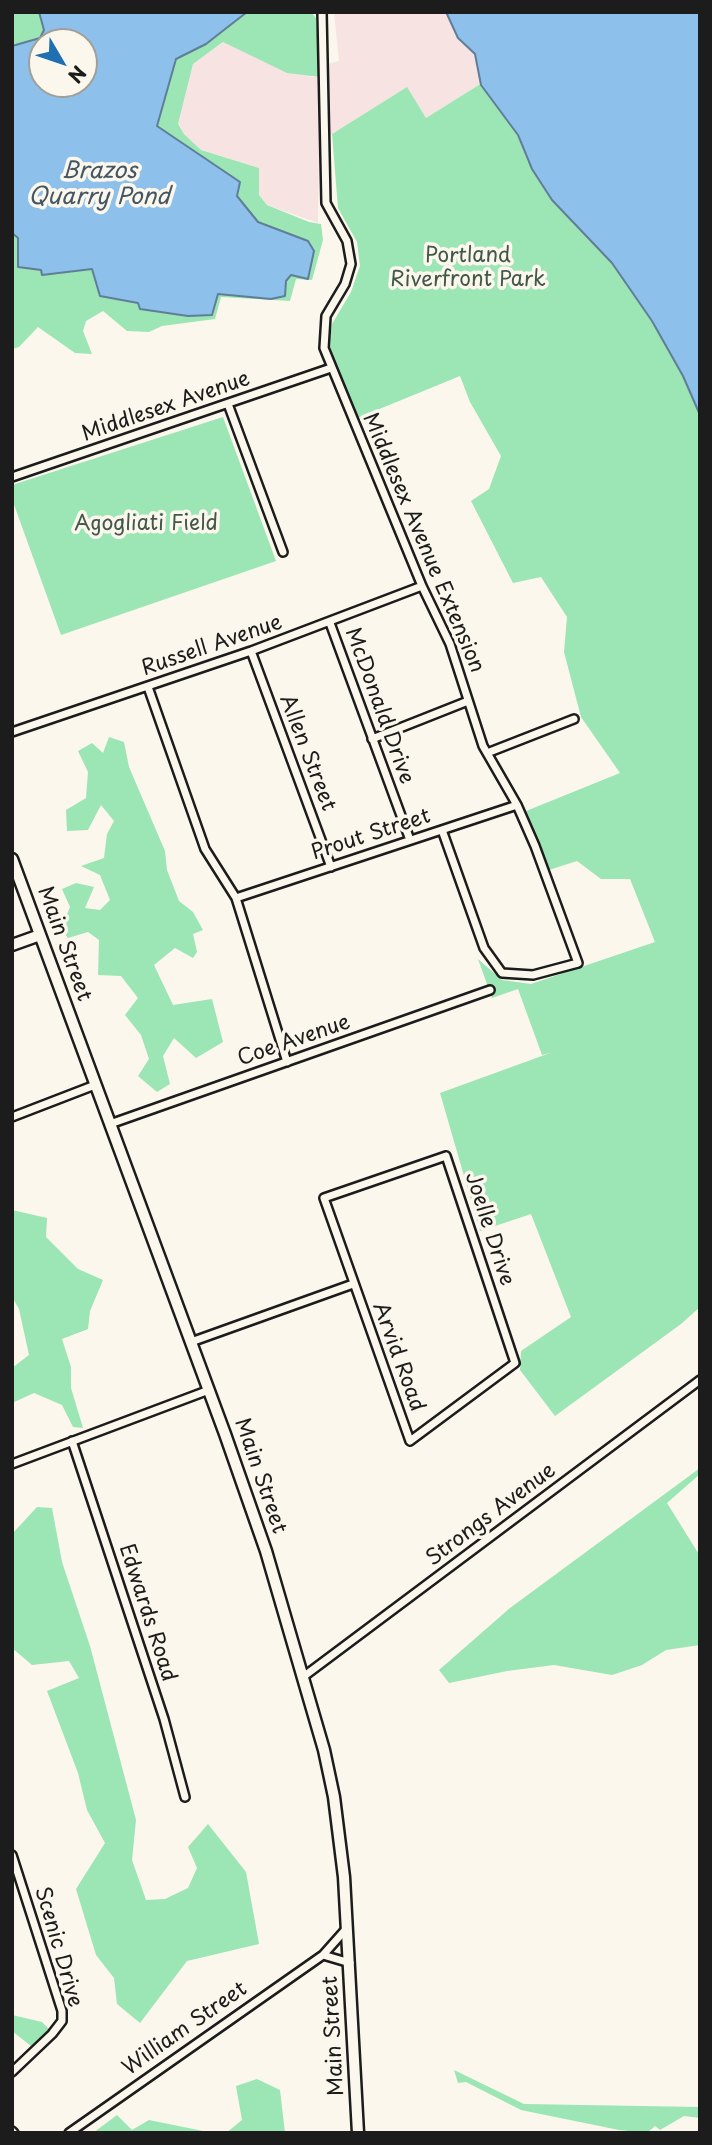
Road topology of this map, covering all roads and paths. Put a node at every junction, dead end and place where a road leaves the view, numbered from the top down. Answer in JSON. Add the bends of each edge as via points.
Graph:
{"nodes":[{"id":1,"x":322,"y":12,"type":"edge"},
{"id":2,"x":331,"y":368,"type":"junction"},
{"id":3,"x":228,"y":404,"type":"junction"},
{"id":4,"x":12,"y":477,"type":"edge"},
{"id":5,"x":283,"y":552,"type":"dead end"},
{"id":6,"x":422,"y":586,"type":"junction"},
{"id":7,"x":330,"y":623,"type":"junction"},
{"id":8,"x":251,"y":652,"type":"junction"},
{"id":9,"x":148,"y":687,"type":"junction"},
{"id":10,"x":468,"y":701,"type":"junction"},
{"id":11,"x":573,"y":719,"type":"dead end"},
{"id":12,"x":12,"y":732,"type":"edge"},
{"id":13,"x":372,"y":739,"type":"junction"},
{"id":14,"x":487,"y":753,"type":"junction"},
{"id":15,"x":517,"y":804,"type":"junction"},
{"id":16,"x":442,"y":830,"type":"junction"},
{"id":17,"x":410,"y":841,"type":"junction"},
{"id":18,"x":12,"y":859,"type":"edge"},
{"id":19,"x":331,"y":867,"type":"junction"},
{"id":20,"x":236,"y":898,"type":"junction"},
{"id":21,"x":40,"y":935,"type":"junction"},
{"id":22,"x":12,"y":946,"type":"edge"},
{"id":23,"x":490,"y":990,"type":"dead end"},
{"id":24,"x":287,"y":1062,"type":"junction"},
{"id":25,"x":95,"y":1086,"type":"junction"},
{"id":26,"x":12,"y":1117,"type":"edge"},
{"id":27,"x":110,"y":1124,"type":"junction"},
{"id":28,"x":353,"y":1284,"type":"junction"},
{"id":29,"x":191,"y":1342,"type":"junction"},
{"id":30,"x":515,"y":1363,"type":"joint"},
{"id":31,"x":700,"y":1380,"type":"edge"},
{"id":32,"x":209,"y":1390,"type":"junction"},
{"id":33,"x":72,"y":1441,"type":"junction"},
{"id":34,"x":12,"y":1464,"type":"edge"},
{"id":35,"x":303,"y":1677,"type":"junction"},
{"id":36,"x":185,"y":1797,"type":"dead end"},
{"id":37,"x":12,"y":1855,"type":"edge"},
{"id":38,"x":15,"y":1875,"type":"edge"},
{"id":39,"x":348,"y":1927,"type":"junction"},
{"id":40,"x":323,"y":1955,"type":"junction"},
{"id":41,"x":350,"y":1963,"type":"junction"},
{"id":42,"x":12,"y":2072,"type":"edge"},
{"id":43,"x":69,"y":2133,"type":"edge"},
{"id":44,"x":358,"y":2133,"type":"edge"}],
"edges":[{"from":1,"to":2,"type":"street","name":"Middlesex Avenue Extension","via":[[326,203],[347,241],[351,264],[325,322],[324,348]]},
{"from":2,"to":3,"type":"street","name":"Middlesex Avenue"},
{"from":2,"to":6,"type":"street","name":"Middlesex Avenue Extension"},
{"from":3,"to":4,"type":"street","name":"Middlesex Avenue"},
{"from":3,"to":5,"type":"street"},
{"from":6,"to":7,"type":"street","name":"Russell Avenue"},
{"from":6,"to":10,"type":"street","name":"Middlesex Avenue Extension","via":[[450,644]]},
{"from":7,"to":8,"type":"street","name":"Russell Avenue"},
{"from":7,"to":13,"type":"street","name":"McDonald Drive"},
{"from":8,"to":9,"type":"street","name":"Russell Avenue"},
{"from":8,"to":19,"type":"street","name":"Allen Street"},
{"from":9,"to":12,"type":"street","name":"Russell Avenue"},
{"from":9,"to":20,"type":"street","via":[[205,849]]},
{"from":10,"to":13,"type":"street"},
{"from":10,"to":14,"type":"street","name":"Middlesex Avenue Extension"},
{"from":11,"to":14,"type":"street"},
{"from":13,"to":17,"type":"street","name":"McDonald Drive"},
{"from":14,"to":15,"type":"street","name":"Middlesex Avenue Extension"},
{"from":15,"to":16,"type":"street","name":"Prout Street"},
{"from":15,"to":16,"type":"street","name":"Middlesex Avenue Extension","via":[[578,963],[533,975],[502,973],[484,948]]},
{"from":16,"to":17,"type":"street","name":"Prout Street"},
{"from":17,"to":19,"type":"street","name":"Prout Street"},
{"from":18,"to":21,"type":"main road","name":"Main Street"},
{"from":19,"to":20,"type":"street","name":"Prout Street"},
{"from":20,"to":24,"type":"street"},
{"from":21,"to":22,"type":"main road"},
{"from":21,"to":25,"type":"main road","name":"Main Street"},
{"from":23,"to":24,"type":"street","name":"Coe Avenue"},
{"from":24,"to":27,"type":"street","name":"Coe Avenue"},
{"from":25,"to":26,"type":"street"},
{"from":25,"to":27,"type":"main road","name":"Main Street"},
{"from":27,"to":29,"type":"main road","name":"Main Street"},
{"from":28,"to":29,"type":"street","name":"Arvid Road"},
{"from":28,"to":30,"type":"street","name":"Arvid Road","via":[[410,1441]]},
{"from":28,"to":30,"type":"street","name":"Joelle Drive","via":[[324,1198],[446,1156]]},
{"from":29,"to":32,"type":"main road","name":"Main Street"},
{"from":31,"to":35,"type":"street","name":"Strongs Avenue"},
{"from":32,"to":33,"type":"street"},
{"from":32,"to":35,"type":"main road","name":"Main Street","via":[[266,1551]]},
{"from":33,"to":34,"type":"street"},
{"from":33,"to":36,"type":"street","name":"Edwards Road","via":[[164,1719]]},
{"from":35,"to":39,"type":"main road","name":"Main Street","via":[[334,1797]]},
{"from":37,"to":38,"type":"street","name":"Scenic Drive"},
{"from":38,"to":42,"type":"street","name":"Scenic Drive","via":[[62,2011],[52,2034]]},
{"from":39,"to":40,"type":"street","name":"William Street"},
{"from":39,"to":41,"type":"main road","name":"Main Street"},
{"from":40,"to":41,"type":"street"},
{"from":40,"to":43,"type":"street","name":"William Street"},
{"from":41,"to":44,"type":"main road","name":"Main Street"}]}
